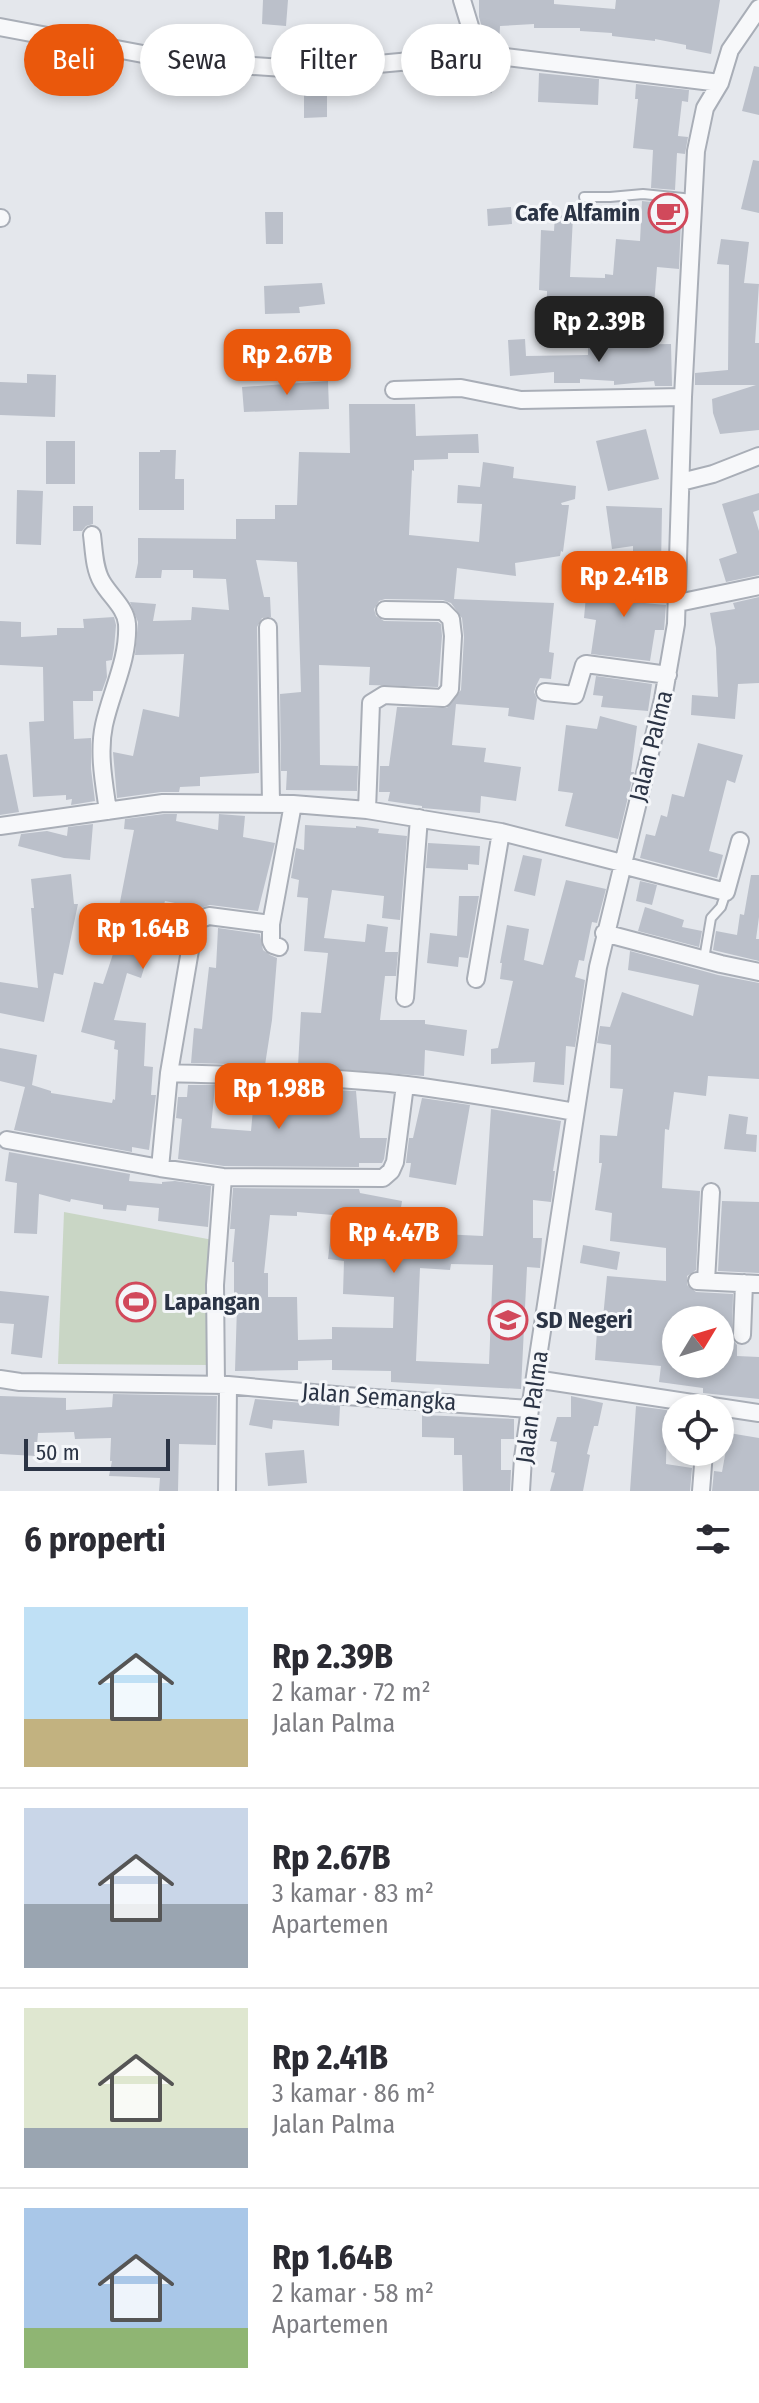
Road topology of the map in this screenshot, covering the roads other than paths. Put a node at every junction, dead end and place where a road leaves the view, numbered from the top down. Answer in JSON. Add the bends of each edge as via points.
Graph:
{"nodes":[{"id":1,"x":462,"y":0,"type":"edge"},
{"id":2,"x":759,"y":8,"type":"edge"},
{"id":3,"x":469,"y":24,"type":"edge"},
{"id":4,"x":0,"y":27,"type":"edge"},
{"id":5,"x":511,"y":58,"type":"edge"},
{"id":6,"x":401,"y":63,"type":"edge"},
{"id":7,"x":720,"y":83,"type":"junction"},
{"id":8,"x":584,"y":197,"type":"dead end"},
{"id":9,"x":693,"y":199,"type":"junction"},
{"id":10,"x":394,"y":390,"type":"dead end"},
{"id":11,"x":683,"y":397,"type":"junction"},
{"id":12,"x":759,"y":456,"type":"edge"},
{"id":13,"x":681,"y":482,"type":"junction"},
{"id":14,"x":92,"y":535,"type":"dead end"},
{"id":15,"x":759,"y":586,"type":"edge"},
{"id":16,"x":678,"y":603,"type":"junction"},
{"id":17,"x":385,"y":610,"type":"dead end"},
{"id":18,"x":268,"y":627,"type":"dead end"},
{"id":19,"x":668,"y":675,"type":"junction"},
{"id":20,"x":545,"y":692,"type":"dead end"},
{"id":21,"x":271,"y":803,"type":"junction"},
{"id":22,"x":293,"y":804,"type":"junction"},
{"id":23,"x":367,"y":810,"type":"junction"},
{"id":24,"x":108,"y":811,"type":"junction"},
{"id":25,"x":419,"y":818,"type":"junction"},
{"id":26,"x":0,"y":826,"type":"edge"},
{"id":27,"x":501,"y":832,"type":"junction"},
{"id":28,"x":740,"y":841,"type":"dead end"},
{"id":29,"x":622,"y":864,"type":"junction"},
{"id":30,"x":726,"y":892,"type":"junction"},
{"id":31,"x":271,"y":924,"type":"junction"},
{"id":32,"x":604,"y":933,"type":"junction"},
{"id":33,"x":279,"y":947,"type":"dead end"},
{"id":34,"x":704,"y":959,"type":"junction"},
{"id":35,"x":759,"y":972,"type":"edge"},
{"id":36,"x":476,"y":979,"type":"dead end"},
{"id":37,"x":405,"y":998,"type":"dead end"},
{"id":38,"x":169,"y":1073,"type":"junction"},
{"id":39,"x":405,"y":1085,"type":"junction"},
{"id":40,"x":575,"y":1112,"type":"junction"},
{"id":41,"x":7,"y":1140,"type":"dead end"},
{"id":42,"x":160,"y":1168,"type":"junction"},
{"id":43,"x":223,"y":1177,"type":"junction"},
{"id":44,"x":711,"y":1192,"type":"dead end"},
{"id":45,"x":752,"y":1284,"type":"edge"},
{"id":46,"x":742,"y":1335,"type":"dead end"},
{"id":47,"x":0,"y":1379,"type":"edge"},
{"id":48,"x":535,"y":1379,"type":"junction"},
{"id":49,"x":222,"y":1385,"type":"junction"},
{"id":50,"x":662,"y":1399,"type":"edge"},
{"id":51,"x":530,"y":1409,"type":"junction"},
{"id":52,"x":734,"y":1410,"type":"edge"},
{"id":53,"x":759,"y":1413,"type":"edge"},
{"id":54,"x":703,"y":1466,"type":"edge"},
{"id":55,"x":227,"y":1491,"type":"edge"},
{"id":56,"x":521,"y":1491,"type":"edge"},
{"id":57,"x":701,"y":1491,"type":"edge"}],
"edges":[{"from":1,"to":3,"type":"street"},
{"from":2,"to":7,"type":"street","name":"Jalan Palma","via":[[730,50]]},
{"from":4,"to":6,"type":"street","via":[[180,61],[313,70]]},
{"from":5,"to":7,"type":"street"},
{"from":7,"to":9,"type":"street","name":"Jalan Palma","via":[[705,108]]},
{"from":8,"to":9,"type":"lane","via":[[643,194]]},
{"from":9,"to":11,"type":"street","name":"Jalan Palma"},
{"from":10,"to":11,"type":"street","via":[[461,388],[521,400]]},
{"from":11,"to":13,"type":"street","name":"Jalan Palma"},
{"from":12,"to":13,"type":"street"},
{"from":13,"to":16,"type":"street","name":"Jalan Palma"},
{"from":14,"to":24,"type":"street","via":[[101,581],[127,621],[125,653],[103,728]]},
{"from":15,"to":16,"type":"street"},
{"from":16,"to":19,"type":"street","name":"Jalan Palma"},
{"from":17,"to":23,"type":"street","via":[[447,613],[453,636],[450,689],[443,698],[384,695],[371,703]]},
{"from":18,"to":21,"type":"street"},
{"from":19,"to":20,"type":"street","via":[[586,664],[575,695]]},
{"from":19,"to":29,"type":"street","name":"Jalan Palma"},
{"from":21,"to":22,"type":"street"},
{"from":21,"to":24,"type":"street","via":[[163,803]]},
{"from":22,"to":23,"type":"street"},
{"from":22,"to":31,"type":"street"},
{"from":23,"to":25,"type":"street"},
{"from":24,"to":26,"type":"street"},
{"from":25,"to":27,"type":"street"},
{"from":25,"to":37,"type":"street"},
{"from":27,"to":29,"type":"street"},
{"from":27,"to":36,"type":"street"},
{"from":28,"to":30,"type":"street"},
{"from":29,"to":30,"type":"street"},
{"from":29,"to":32,"type":"street","name":"Jalan Palma"},
{"from":30,"to":34,"type":"lane","via":[[711,918]]},
{"from":31,"to":33,"type":"street","via":[[271,941]]},
{"from":31,"to":38,"type":"street","via":[[209,916],[195,921]]},
{"from":32,"to":34,"type":"street"},
{"from":32,"to":40,"type":"street","name":"Jalan Palma"},
{"from":34,"to":35,"type":"street"},
{"from":38,"to":39,"type":"street"},
{"from":38,"to":42,"type":"street"},
{"from":39,"to":40,"type":"street"},
{"from":39,"to":43,"type":"street","via":[[395,1162],[383,1178]]},
{"from":40,"to":48,"type":"street","name":"Jalan Palma"},
{"from":41,"to":42,"type":"street"},
{"from":42,"to":43,"type":"street"},
{"from":43,"to":49,"type":"street","via":[[215,1285]]},
{"from":44,"to":45,"type":"street","via":[[701,1281]]},
{"from":45,"to":46,"type":"street"},
{"from":47,"to":49,"type":"street","name":"Jalan Semangka"},
{"from":48,"to":50,"type":"street"},
{"from":48,"to":51,"type":"street","name":"Jalan Palma"},
{"from":49,"to":51,"type":"street","name":"Jalan Semangka"},
{"from":49,"to":55,"type":"street"},
{"from":51,"to":56,"type":"street","name":"Jalan Palma"},
{"from":52,"to":53,"type":"street"},
{"from":54,"to":57,"type":"street"}]}
